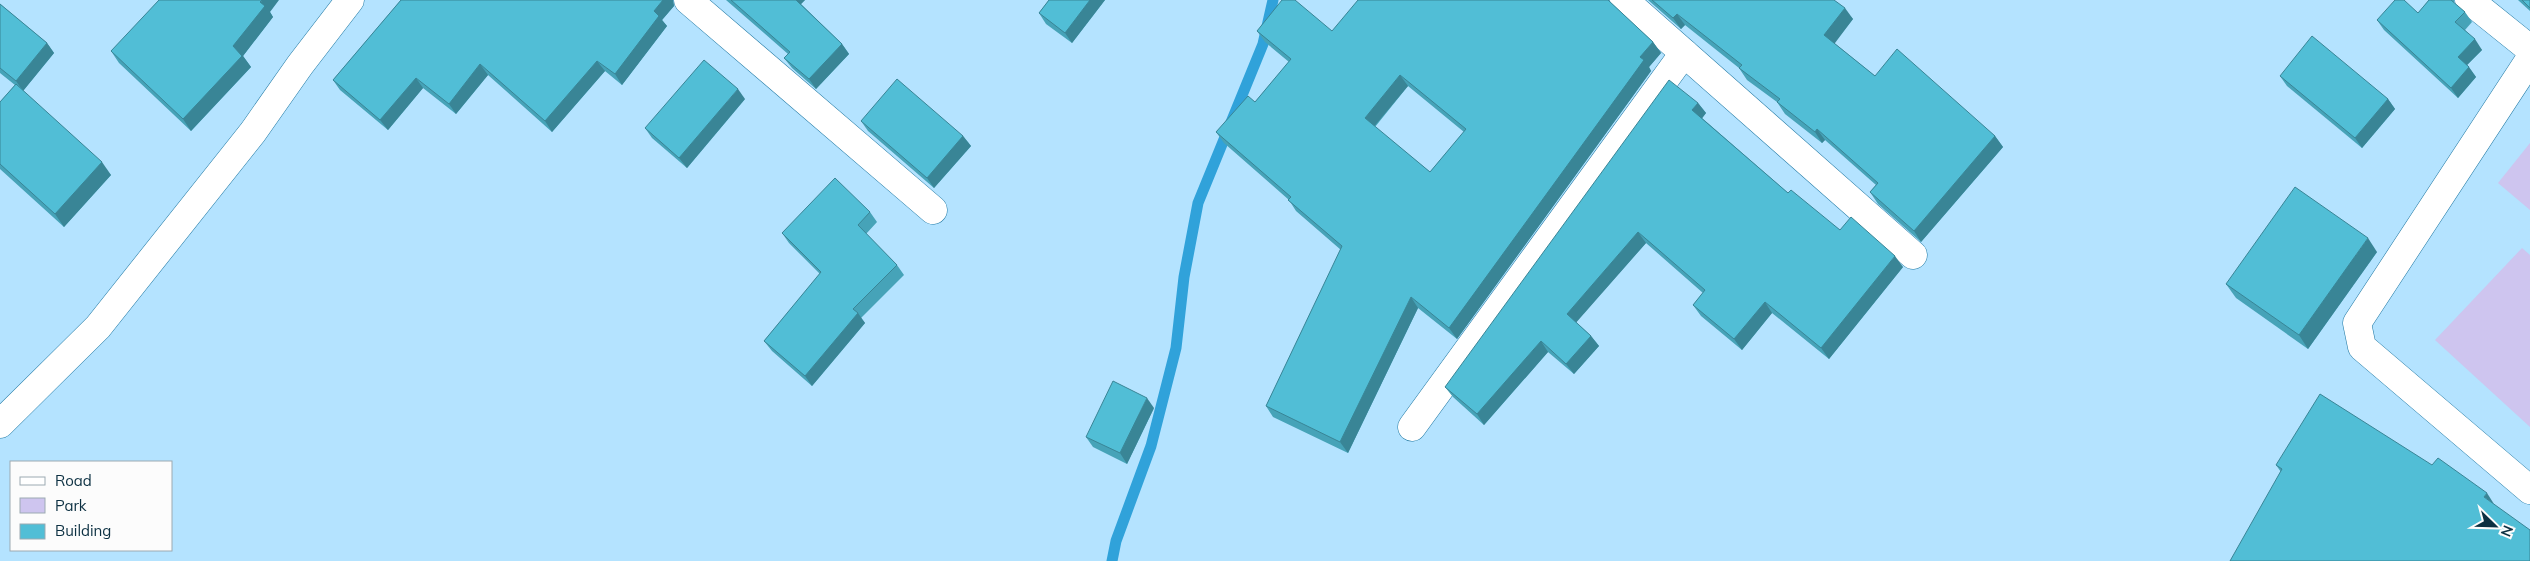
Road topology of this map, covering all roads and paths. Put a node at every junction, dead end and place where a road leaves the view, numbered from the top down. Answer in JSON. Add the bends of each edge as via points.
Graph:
{"nodes":[{"id":1,"x":350,"y":0,"type":"edge"},
{"id":2,"x":688,"y":0,"type":"edge"},
{"id":3,"x":1624,"y":0,"type":"edge"},
{"id":4,"x":2470,"y":0,"type":"edge"},
{"id":5,"x":2530,"y":49,"type":"edge"},
{"id":6,"x":1684,"y":53,"type":"junction"},
{"id":7,"x":2530,"y":59,"type":"edge"},
{"id":8,"x":933,"y":210,"type":"dead end"},
{"id":9,"x":1913,"y":255,"type":"dead end"},
{"id":10,"x":0,"y":424,"type":"edge"},
{"id":11,"x":1412,"y":427,"type":"dead end"},
{"id":12,"x":2530,"y":490,"type":"edge"}],
"edges":[{"from":1,"to":10,"type":"street","via":[[253,132],[98,327]]},
{"from":2,"to":8,"type":"street"},
{"from":3,"to":6,"type":"street"},
{"from":4,"to":5,"type":"street"},
{"from":6,"to":9,"type":"street"},
{"from":6,"to":11,"type":"street"},
{"from":7,"to":12,"type":"street","via":[[2358,323],[2362,346]]}]}
